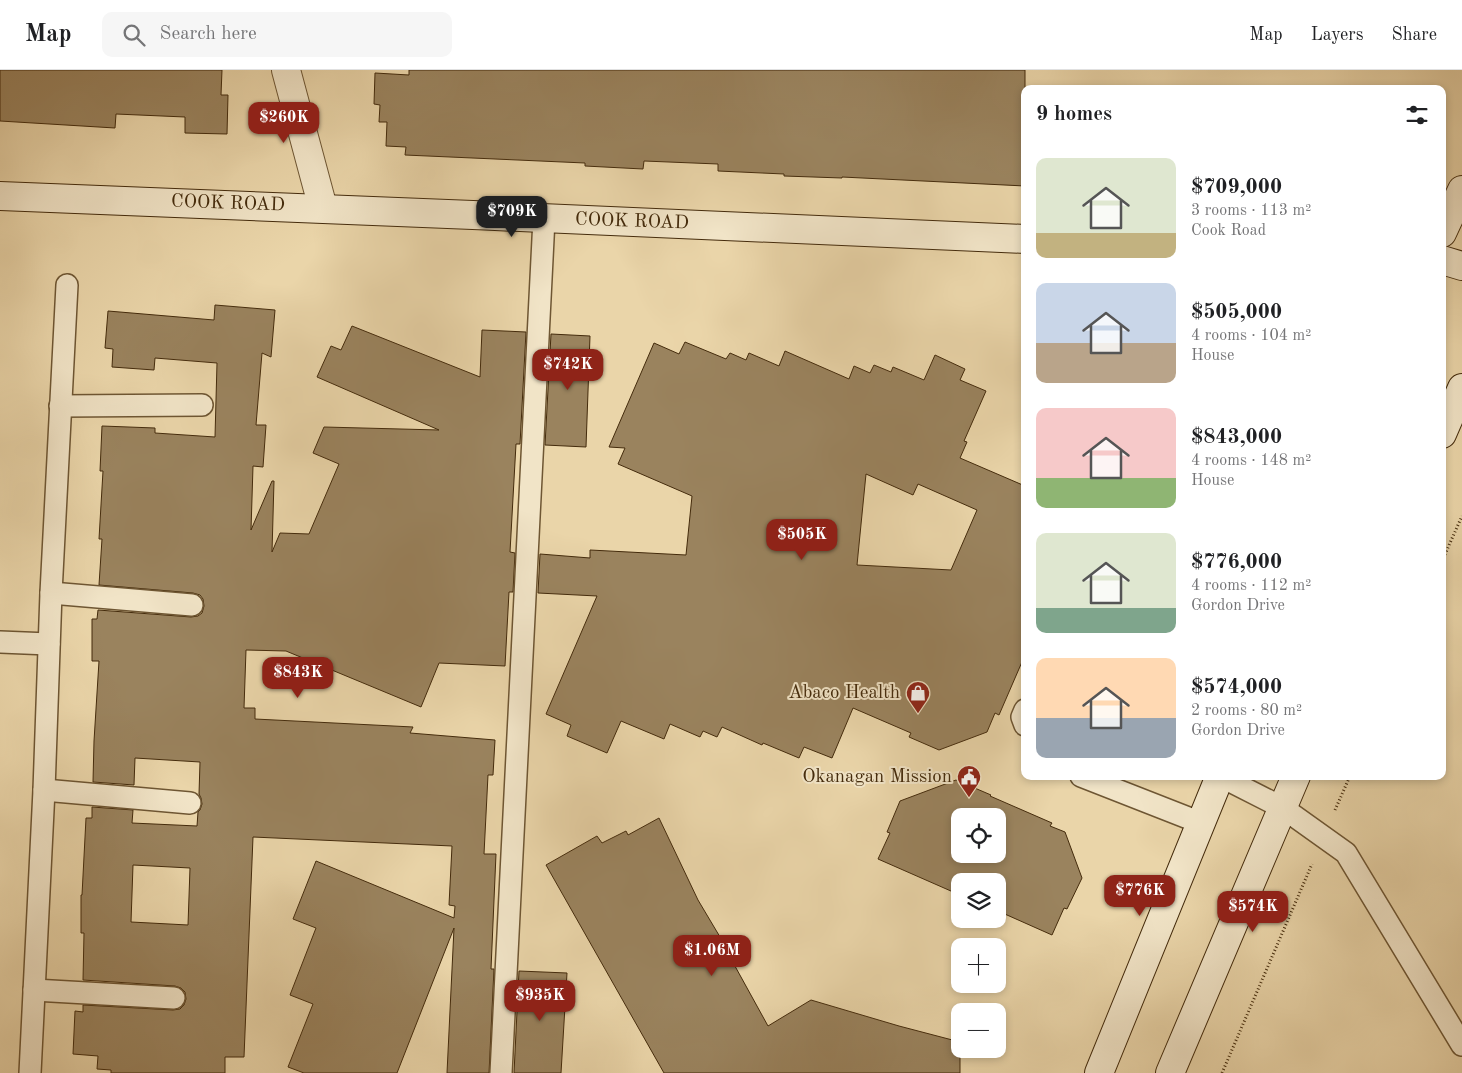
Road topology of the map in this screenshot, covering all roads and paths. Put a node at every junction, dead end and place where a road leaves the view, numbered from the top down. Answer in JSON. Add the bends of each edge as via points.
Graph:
{"nodes":[{"id":1,"x":286,"y":70,"type":"edge"},
{"id":2,"x":1462,"y":190,"type":"edge"},
{"id":3,"x":0,"y":196,"type":"edge"},
{"id":4,"x":323,"y":208,"type":"junction"},
{"id":5,"x":544,"y":219,"type":"junction"},
{"id":6,"x":1446,"y":224,"type":"edge"},
{"id":7,"x":1021,"y":239,"type":"edge"},
{"id":8,"x":1446,"y":261,"type":"edge"},
{"id":9,"x":1462,"y":266,"type":"edge"},
{"id":10,"x":67,"y":285,"type":"dead end"},
{"id":11,"x":1462,"y":388,"type":"edge"},
{"id":12,"x":202,"y":405,"type":"dead end"},
{"id":13,"x":60,"y":406,"type":"junction"},
{"id":14,"x":1446,"y":425,"type":"edge"},
{"id":15,"x":1462,"y":516,"type":"edge"},
{"id":16,"x":1446,"y":552,"type":"edge"},
{"id":17,"x":51,"y":593,"type":"junction"},
{"id":18,"x":192,"y":605,"type":"dead end"},
{"id":19,"x":0,"y":642,"type":"edge"},
{"id":20,"x":49,"y":644,"type":"junction"},
{"id":21,"x":1091,"y":780,"type":"edge"},
{"id":22,"x":1218,"y":780,"type":"edge"},
{"id":23,"x":1228,"y":780,"type":"edge"},
{"id":24,"x":1294,"y":780,"type":"edge"},
{"id":25,"x":1348,"y":780,"type":"edge"},
{"id":26,"x":44,"y":790,"type":"junction"},
{"id":27,"x":190,"y":803,"type":"dead end"},
{"id":28,"x":1283,"y":808,"type":"junction"},
{"id":29,"x":1201,"y":823,"type":"junction"},
{"id":30,"x":1324,"y":837,"type":"junction"},
{"id":31,"x":34,"y":990,"type":"junction"},
{"id":32,"x":174,"y":998,"type":"dead end"},
{"id":33,"x":1462,"y":1045,"type":"edge"},
{"id":34,"x":30,"y":1073,"type":"edge"},
{"id":35,"x":501,"y":1073,"type":"edge"},
{"id":36,"x":1099,"y":1073,"type":"edge"},
{"id":37,"x":1170,"y":1073,"type":"edge"},
{"id":38,"x":1222,"y":1073,"type":"edge"}],
"edges":[{"from":1,"to":4,"type":"street"},
{"from":2,"to":6,"type":"street"},
{"from":3,"to":4,"type":"street","name":"COOK ROAD"},
{"from":4,"to":5,"type":"street","name":"COOK ROAD"},
{"from":5,"to":7,"type":"street","name":"COOK ROAD"},
{"from":5,"to":35,"type":"lane"},
{"from":8,"to":9,"type":"street"},
{"from":10,"to":13,"type":"lane"},
{"from":11,"to":14,"type":"street"},
{"from":12,"to":13,"type":"lane"},
{"from":13,"to":17,"type":"lane"},
{"from":15,"to":16,"type":"path"},
{"from":17,"to":18,"type":"lane"},
{"from":17,"to":20,"type":"lane"},
{"from":19,"to":20,"type":"lane"},
{"from":20,"to":26,"type":"lane"},
{"from":21,"to":29,"type":"lane"},
{"from":22,"to":29,"type":"street"},
{"from":23,"to":28,"type":"lane"},
{"from":24,"to":28,"type":"street"},
{"from":25,"to":30,"type":"path"},
{"from":26,"to":27,"type":"lane"},
{"from":26,"to":31,"type":"lane"},
{"from":28,"to":30,"type":"lane"},
{"from":28,"to":37,"type":"street"},
{"from":29,"to":36,"type":"street"},
{"from":30,"to":33,"type":"lane","via":[[1346,853]]},
{"from":30,"to":38,"type":"path"},
{"from":31,"to":32,"type":"lane"},
{"from":31,"to":34,"type":"lane"}]}
